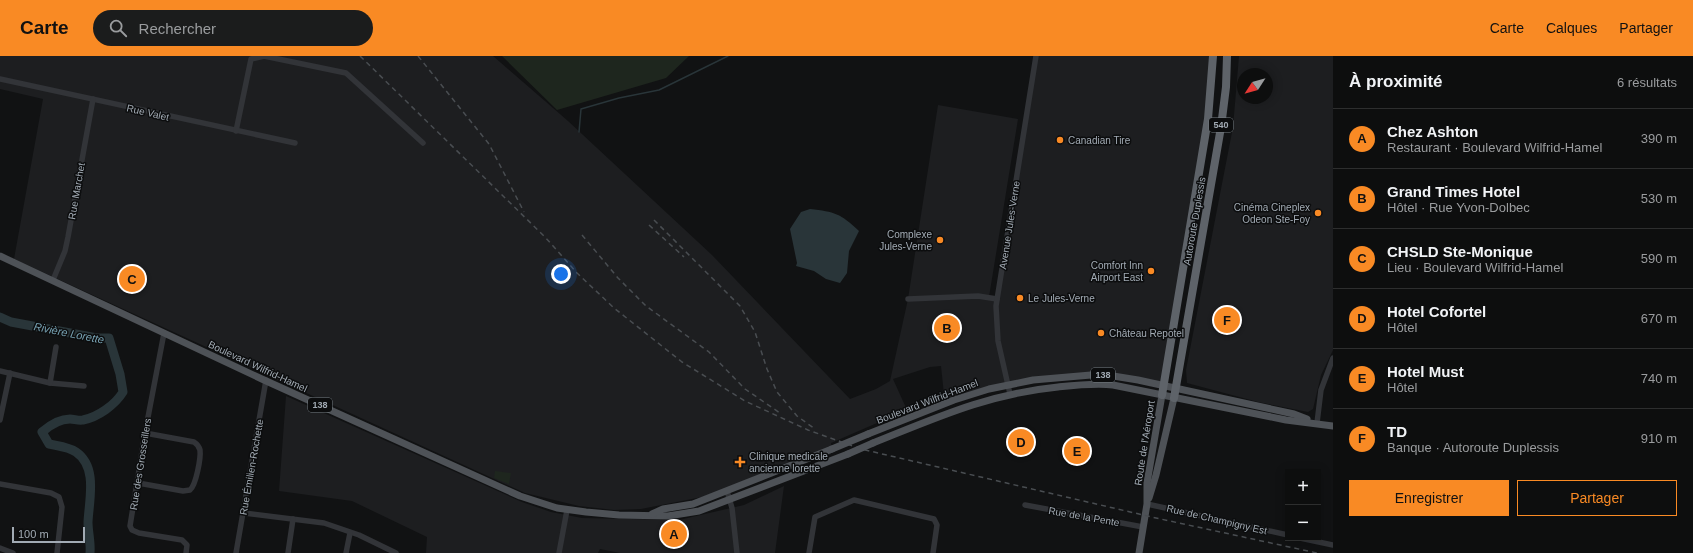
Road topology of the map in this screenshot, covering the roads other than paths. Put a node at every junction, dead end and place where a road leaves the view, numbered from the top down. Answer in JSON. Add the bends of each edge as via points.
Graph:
{"nodes":[{"id":1,"x":1036,"y":56,"type":"edge"},
{"id":2,"x":1213,"y":56,"type":"edge"},
{"id":3,"x":1227,"y":56,"type":"edge"},
{"id":4,"x":0,"y":79,"type":"edge"},
{"id":5,"x":93,"y":100,"type":"junction"},
{"id":6,"x":236,"y":131,"type":"junction"},
{"id":7,"x":423,"y":143,"type":"dead end"},
{"id":8,"x":295,"y":144,"type":"dead end"},
{"id":9,"x":0,"y":256,"type":"edge"},
{"id":10,"x":53,"y":280,"type":"junction"},
{"id":11,"x":908,"y":299,"type":"dead end"},
{"id":12,"x":997,"y":299,"type":"junction"},
{"id":13,"x":164,"y":333,"type":"junction"},
{"id":14,"x":56,"y":347,"type":"dead end"},
{"id":15,"x":1333,"y":358,"type":"edge"},
{"id":16,"x":0,"y":371,"type":"edge"},
{"id":17,"x":10,"y":373,"type":"junction"},
{"id":18,"x":266,"y":380,"type":"junction"},
{"id":19,"x":50,"y":383,"type":"junction"},
{"id":20,"x":1007,"y":385,"type":"junction"},
{"id":21,"x":84,"y":386,"type":"dead end"},
{"id":22,"x":1163,"y":386,"type":"junction"},
{"id":23,"x":1176,"y":388,"type":"junction"},
{"id":24,"x":1010,"y":394,"type":"junction"},
{"id":25,"x":1162,"y":395,"type":"junction"},
{"id":26,"x":1174,"y":398,"type":"junction"},
{"id":27,"x":0,"y":420,"type":"edge"},
{"id":28,"x":1317,"y":423,"type":"junction"},
{"id":29,"x":1333,"y":426,"type":"edge"},
{"id":30,"x":145,"y":433,"type":"junction"},
{"id":31,"x":138,"y":483,"type":"junction"},
{"id":32,"x":0,"y":484,"type":"edge"},
{"id":33,"x":727,"y":491,"type":"junction"},
{"id":34,"x":730,"y":500,"type":"junction"},
{"id":35,"x":1147,"y":504,"type":"junction"},
{"id":36,"x":1025,"y":505,"type":"dead end"},
{"id":37,"x":567,"y":510,"type":"junction"},
{"id":38,"x":244,"y":513,"type":"junction"},
{"id":39,"x":650,"y":515,"type":"junction"},
{"id":40,"x":293,"y":520,"type":"junction"},
{"id":41,"x":1143,"y":527,"type":"junction"},
{"id":42,"x":350,"y":533,"type":"junction"},
{"id":43,"x":1285,"y":534,"type":"edge"},
{"id":44,"x":1314,"y":541,"type":"edge"},
{"id":45,"x":1333,"y":545,"type":"edge"},
{"id":46,"x":0,"y":548,"type":"edge"},
{"id":47,"x":13,"y":553,"type":"edge"},
{"id":48,"x":57,"y":553,"type":"edge"},
{"id":49,"x":186,"y":553,"type":"edge"},
{"id":50,"x":236,"y":553,"type":"edge"},
{"id":51,"x":288,"y":553,"type":"edge"},
{"id":52,"x":346,"y":553,"type":"edge"},
{"id":53,"x":396,"y":553,"type":"edge"},
{"id":54,"x":559,"y":553,"type":"edge"},
{"id":55,"x":737,"y":553,"type":"edge"},
{"id":56,"x":809,"y":553,"type":"edge"},
{"id":57,"x":933,"y":553,"type":"edge"},
{"id":58,"x":1139,"y":553,"type":"edge"}],
"edges":[{"from":1,"to":12,"type":"street","name":"Avenue Jules-Verne"},
{"from":2,"to":22,"type":"highway","name":"Autoroute Duplessis","number":"540","via":[[1209,113]]},
{"from":3,"to":23,"type":"highway","name":"Autoroute Duplessis","number":"540","via":[[1221,127]]},
{"from":4,"to":5,"type":"street","name":"Rue Valet"},
{"from":5,"to":6,"type":"street","name":"Rue Valet"},
{"from":5,"to":10,"type":"street","name":"Rue Marchet","via":[[65,251]]},
{"from":6,"to":7,"type":"street","via":[[252,59],[264,56],[346,73]]},
{"from":6,"to":8,"type":"street","name":"Rue Valet"},
{"from":9,"to":10,"type":"main road","name":"Boulevard Wilfrid-Hamel","number":"138"},
{"from":10,"to":13,"type":"main road","name":"Boulevard Wilfrid-Hamel","number":"138"},
{"from":11,"to":12,"type":"street","via":[[978,296]]},
{"from":12,"to":20,"type":"street","name":"Avenue Jules-Verne","via":[[997,336]]},
{"from":13,"to":18,"type":"main road","name":"Boulevard Wilfrid-Hamel","number":"138"},
{"from":13,"to":30,"type":"street","name":"Rue des Grosseillers"},
{"from":14,"to":19,"type":"street"},
{"from":15,"to":28,"type":"street","via":[[1321,390]]},
{"from":16,"to":17,"type":"street"},
{"from":17,"to":19,"type":"street"},
{"from":17,"to":27,"type":"street"},
{"from":18,"to":37,"type":"main road","name":"Boulevard Wilfrid-Hamel","number":"138","via":[[520,496]]},
{"from":18,"to":38,"type":"street","name":"Rue Émilien-Rochette"},
{"from":19,"to":21,"type":"street"},
{"from":20,"to":22,"type":"main road","name":"Boulevard Wilfrid-Hamel","number":"138","via":[[1041,379],[1107,375]]},
{"from":20,"to":24,"type":"street","name":"Avenue Jules-Verne"},
{"from":20,"to":33,"type":"main road","name":"Boulevard Wilfrid-Hamel","bridge":true,"via":[[954,400]]},
{"from":22,"to":23,"type":"main road","name":"Boulevard Wilfrid-Hamel","number":"138"},
{"from":22,"to":25,"type":"highway","name":"Route de l'Aéroport","number":"540"},
{"from":23,"to":26,"type":"highway","name":"Route de l'Aéroport","number":"540"},
{"from":23,"to":28,"type":"main road","name":"Boulevard Wilfrid-Hamel","number":"138","via":[[1294,414]]},
{"from":24,"to":25,"type":"main road","name":"Boulevard Wilfrid-Hamel","number":"138","via":[[1083,384],[1113,385]]},
{"from":24,"to":34,"type":"main road","name":"Boulevard Wilfrid-Hamel","number":"138","bridge":true,"via":[[965,406]]},
{"from":25,"to":26,"type":"main road","name":"Boulevard Wilfrid-Hamel"},
{"from":25,"to":35,"type":"main road","name":"Route de l'Aéroport","via":[[1147,483]]},
{"from":26,"to":28,"type":"main road","name":"Boulevard Wilfrid-Hamel","via":[[1286,420]]},
{"from":26,"to":35,"type":"main road","name":"Route de l'Aéroport"},
{"from":28,"to":29,"type":"main road","name":"Boulevard Wilfrid-Hamel","number":"138"},
{"from":30,"to":31,"type":"street","name":"Rue des Grosseillers"},
{"from":30,"to":31,"type":"street","via":[[194,442],[200,454],[195,484],[188,491]]},
{"from":31,"to":49,"type":"street","name":"Rue des Grosseillers","via":[[130,523],[132,530],[182,540],[187,545]]},
{"from":32,"to":48,"type":"street","via":[[59,497],[62,507]]},
{"from":33,"to":34,"type":"street"},
{"from":33,"to":39,"type":"main road","name":"Boulevard Wilfrid-Hamel","via":[[693,504],[663,509]]},
{"from":34,"to":39,"type":"main road","name":"Boulevard Wilfrid-Hamel","number":"138","via":[[699,511],[668,516]]},
{"from":34,"to":55,"type":"street"},
{"from":35,"to":41,"type":"main road","name":"Route de l'Aéroport"},
{"from":35,"to":43,"type":"street","name":"Rue de Champigny Est"},
{"from":36,"to":41,"type":"street","name":"Rue de la Pente"},
{"from":37,"to":39,"type":"main road","name":"Boulevard Wilfrid-Hamel","number":"138"},
{"from":37,"to":54,"type":"street"},
{"from":38,"to":40,"type":"street"},
{"from":38,"to":50,"type":"street","name":"Rue Émilien-Rochette"},
{"from":40,"to":42,"type":"street","via":[[324,523]]},
{"from":40,"to":51,"type":"street"},
{"from":41,"to":58,"type":"main road","name":"Route de l'Aéroport"},
{"from":42,"to":52,"type":"street"},
{"from":42,"to":53,"type":"street"},
{"from":44,"to":45,"type":"street"},
{"from":46,"to":47,"type":"street"},
{"from":56,"to":57,"type":"street","via":[[815,517],[854,500],[934,519],[938,525]]}]}
